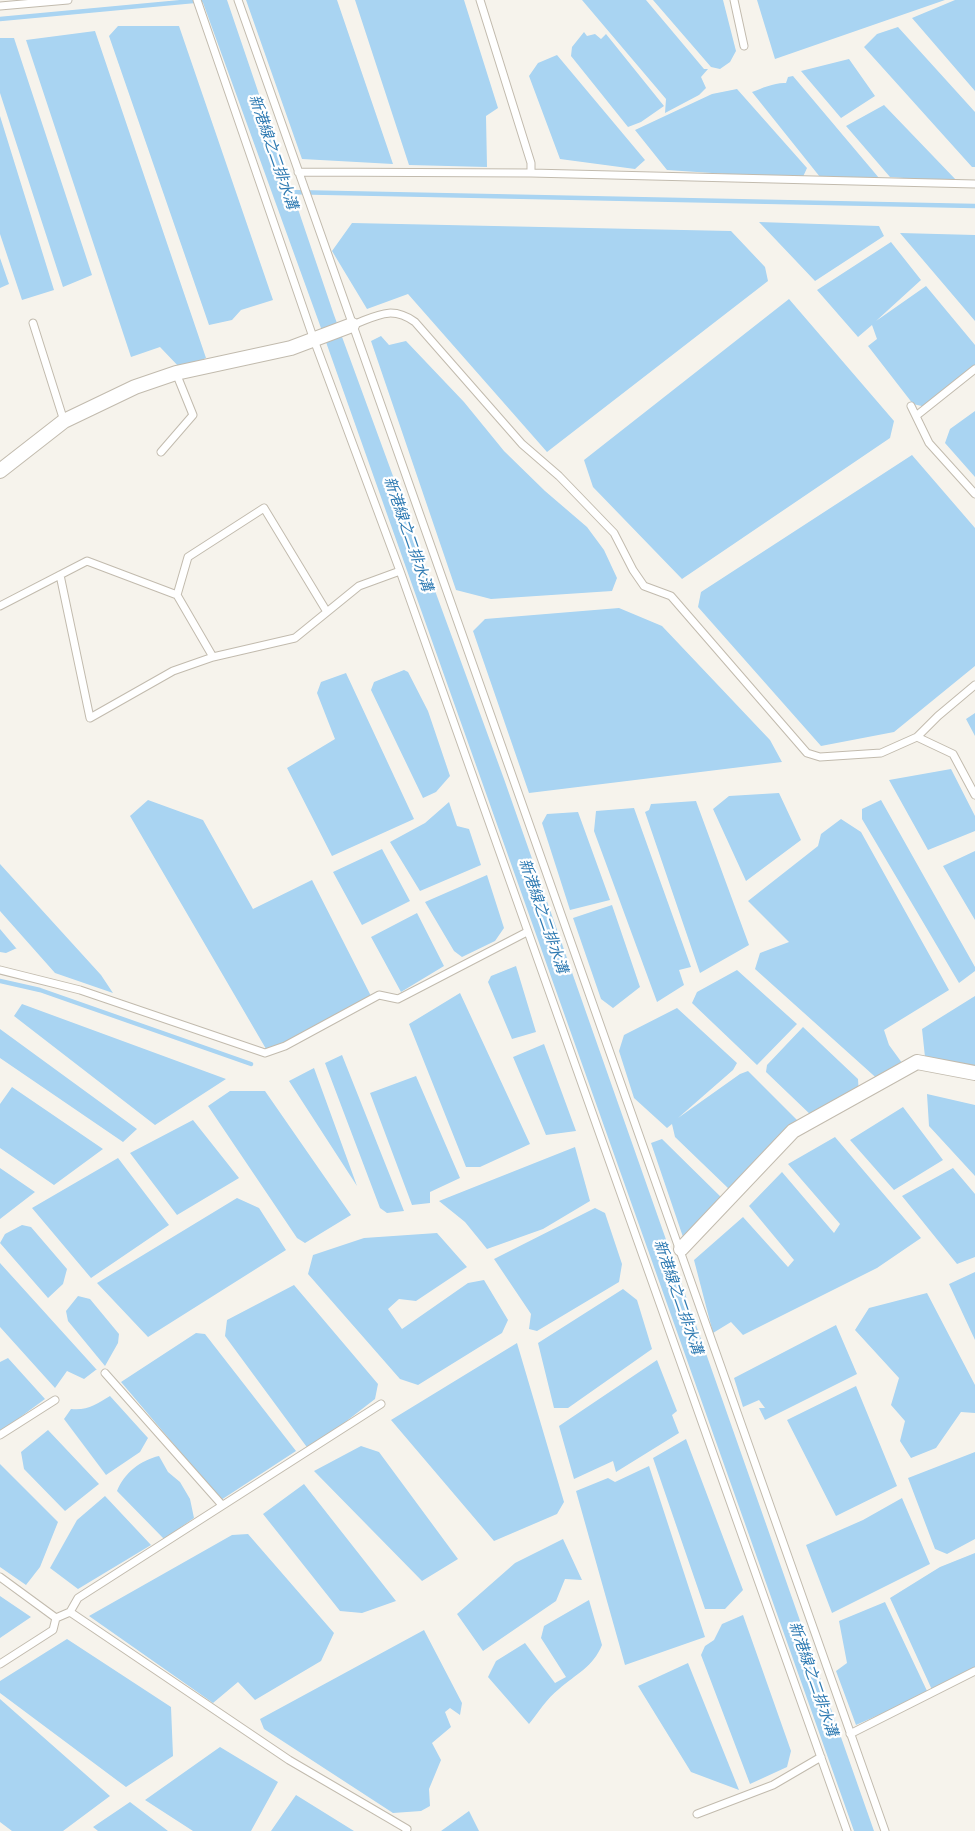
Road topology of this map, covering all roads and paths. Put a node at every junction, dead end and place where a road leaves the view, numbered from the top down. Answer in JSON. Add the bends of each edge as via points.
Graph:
{"nodes":[{"id":1,"x":68,"y":0,"type":"edge"},
{"id":2,"x":197,"y":0,"type":"edge"},
{"id":3,"x":238,"y":0,"type":"edge"},
{"id":4,"x":480,"y":0,"type":"edge"},
{"id":5,"x":734,"y":0,"type":"edge"},
{"id":6,"x":0,"y":6,"type":"edge"},
{"id":7,"x":744,"y":46,"type":"dead end"},
{"id":8,"x":298,"y":172,"type":"junction"},
{"id":9,"x":531,"y":173,"type":"junction"},
{"id":10,"x":975,"y":184,"type":"edge"},
{"id":11,"x":33,"y":323,"type":"dead end"},
{"id":12,"x":352,"y":325,"type":"junction"},
{"id":13,"x":314,"y":340,"type":"junction"},
{"id":14,"x":975,"y":369,"type":"edge"},
{"id":15,"x":176,"y":373,"type":"junction"},
{"id":16,"x":911,"y":406,"type":"dead end"},
{"id":17,"x":916,"y":416,"type":"junction"},
{"id":18,"x":64,"y":421,"type":"junction"},
{"id":19,"x":161,"y":452,"type":"dead end"},
{"id":20,"x":0,"y":472,"type":"edge"},
{"id":21,"x":975,"y":494,"type":"edge"},
{"id":22,"x":400,"y":571,"type":"junction"},
{"id":23,"x":60,"y":575,"type":"junction"},
{"id":24,"x":176,"y":594,"type":"junction"},
{"id":25,"x":0,"y":606,"type":"edge"},
{"id":26,"x":327,"y":612,"type":"junction"},
{"id":27,"x":213,"y":657,"type":"junction"},
{"id":28,"x":975,"y":685,"type":"edge"},
{"id":29,"x":917,"y":738,"type":"junction"},
{"id":30,"x":975,"y":794,"type":"edge"},
{"id":31,"x":526,"y":932,"type":"junction"},
{"id":32,"x":0,"y":970,"type":"edge"},
{"id":33,"x":975,"y":1073,"type":"edge"},
{"id":34,"x":681,"y":1249,"type":"junction"},
{"id":35,"x":106,"y":1373,"type":"dead end"},
{"id":36,"x":55,"y":1400,"type":"dead end"},
{"id":37,"x":381,"y":1404,"type":"dead end"},
{"id":38,"x":0,"y":1435,"type":"edge"},
{"id":39,"x":222,"y":1505,"type":"junction"},
{"id":40,"x":0,"y":1576,"type":"edge"},
{"id":41,"x":70,"y":1612,"type":"junction"},
{"id":42,"x":56,"y":1618,"type":"junction"},
{"id":43,"x":0,"y":1664,"type":"edge"},
{"id":44,"x":975,"y":1671,"type":"edge"},
{"id":45,"x":850,"y":1734,"type":"junction"},
{"id":46,"x":821,"y":1757,"type":"junction"},
{"id":47,"x":697,"y":1814,"type":"dead end"},
{"id":48,"x":406,"y":1831,"type":"edge"},
{"id":49,"x":848,"y":1831,"type":"edge"},
{"id":50,"x":885,"y":1831,"type":"edge"}],
"edges":[{"from":1,"to":6,"type":"lane"},
{"from":2,"to":13,"type":"lane"},
{"from":3,"to":8,"type":"lane"},
{"from":4,"to":9,"type":"lane","via":[[531,162]]},
{"from":5,"to":7,"type":"lane"},
{"from":8,"to":9,"type":"lane"},
{"from":8,"to":12,"type":"lane"},
{"from":9,"to":10,"type":"lane"},
{"from":11,"to":18,"type":"lane"},
{"from":12,"to":13,"type":"street"},
{"from":12,"to":29,"type":"lane","via":[[387,312],[403,313],[415,322],[522,444],[559,476],[614,534],[644,586],[671,596],[807,754],[820,757],[881,753]]},
{"from":12,"to":34,"type":"lane"},
{"from":13,"to":15,"type":"street"},
{"from":13,"to":22,"type":"lane"},
{"from":14,"to":17,"type":"lane"},
{"from":15,"to":18,"type":"street","via":[[135,387]]},
{"from":15,"to":19,"type":"lane","via":[[193,415]]},
{"from":16,"to":17,"type":"lane"},
{"from":17,"to":21,"type":"lane","via":[[929,443]]},
{"from":18,"to":20,"type":"street"},
{"from":22,"to":26,"type":"lane","via":[[359,586]]},
{"from":22,"to":31,"type":"lane"},
{"from":23,"to":24,"type":"lane","via":[[86,561]]},
{"from":23,"to":25,"type":"lane"},
{"from":23,"to":27,"type":"lane","via":[[90,718],[173,670]]},
{"from":24,"to":26,"type":"lane","via":[[188,557],[264,508]]},
{"from":24,"to":27,"type":"lane"},
{"from":26,"to":27,"type":"lane","via":[[295,638]]},
{"from":28,"to":29,"type":"lane"},
{"from":29,"to":30,"type":"lane","via":[[953,754]]},
{"from":31,"to":32,"type":"lane","via":[[398,999],[379,995],[285,1046],[265,1053],[80,990]]},
{"from":31,"to":46,"type":"lane"},
{"from":33,"to":34,"type":"street","via":[[917,1062],[794,1131]]},
{"from":34,"to":45,"type":"lane"},
{"from":35,"to":39,"type":"lane"},
{"from":36,"to":38,"type":"lane"},
{"from":37,"to":39,"type":"lane"},
{"from":39,"to":41,"type":"lane","via":[[78,1598]]},
{"from":40,"to":42,"type":"lane"},
{"from":41,"to":42,"type":"lane"},
{"from":41,"to":48,"type":"lane","via":[[289,1760]]},
{"from":42,"to":43,"type":"lane","via":[[53,1630]]},
{"from":44,"to":45,"type":"lane"},
{"from":45,"to":50,"type":"lane"},
{"from":46,"to":47,"type":"lane","via":[[774,1785]]},
{"from":46,"to":49,"type":"lane"}]}
